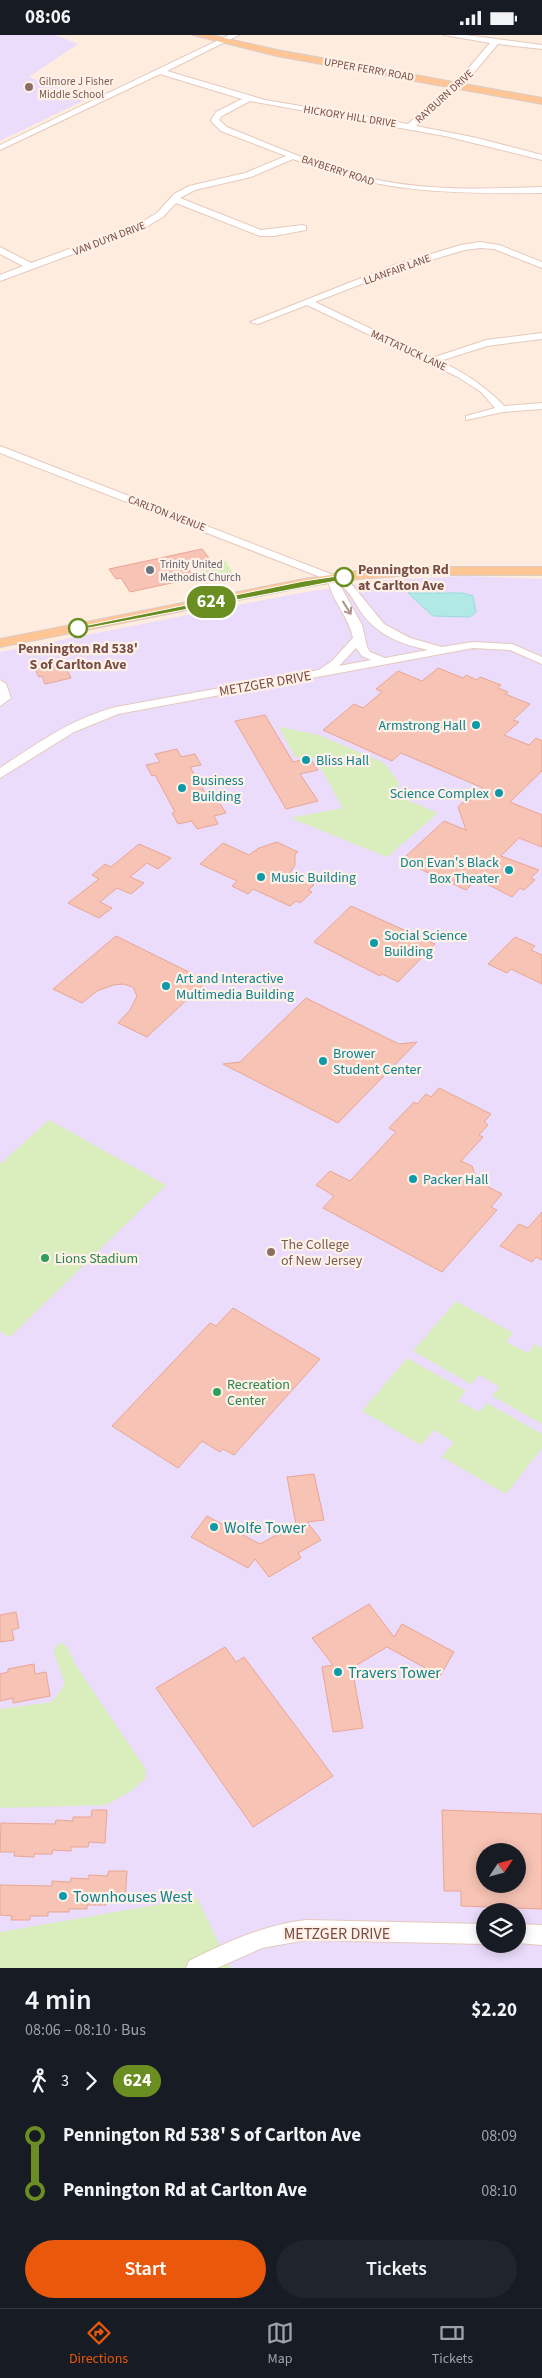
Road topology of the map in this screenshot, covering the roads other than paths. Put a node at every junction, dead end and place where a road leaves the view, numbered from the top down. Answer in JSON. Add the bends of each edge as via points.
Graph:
{"nodes":[{"id":1,"x":198,"y":35,"type":"edge"},
{"id":2,"x":234,"y":35,"type":"edge"},
{"id":3,"x":448,"y":35,"type":"edge"},
{"id":4,"x":221,"y":41,"type":"junction"},
{"id":5,"x":495,"y":42,"type":"junction"},
{"id":6,"x":542,"y":47,"type":"edge"},
{"id":7,"x":160,"y":71,"type":"junction"},
{"id":8,"x":458,"y":85,"type":"junction"},
{"id":9,"x":250,"y":98,"type":"junction"},
{"id":10,"x":542,"y":101,"type":"edge"},
{"id":11,"x":411,"y":126,"type":"junction"},
{"id":12,"x":0,"y":148,"type":"edge"},
{"id":13,"x":294,"y":156,"type":"junction"},
{"id":14,"x":542,"y":158,"type":"edge"},
{"id":15,"x":542,"y":190,"type":"edge"},
{"id":16,"x":174,"y":199,"type":"junction"},
{"id":17,"x":303,"y":228,"type":"dead end"},
{"id":18,"x":0,"y":250,"type":"edge"},
{"id":19,"x":542,"y":265,"type":"edge"},
{"id":20,"x":31,"y":267,"type":"junction"},
{"id":21,"x":0,"y":278,"type":"edge"},
{"id":22,"x":307,"y":302,"type":"junction"},
{"id":23,"x":255,"y":323,"type":"dead end"},
{"id":24,"x":542,"y":336,"type":"edge"},
{"id":25,"x":432,"y":361,"type":"junction"},
{"id":26,"x":542,"y":406,"type":"edge"},
{"id":27,"x":502,"y":409,"type":"junction"},
{"id":28,"x":470,"y":418,"type":"dead end"},
{"id":29,"x":0,"y":449,"type":"edge"},
{"id":30,"x":542,"y":571,"type":"edge"},
{"id":31,"x":333,"y":579,"type":"junction"},
{"id":32,"x":398,"y":637,"type":"junction"},
{"id":33,"x":358,"y":639,"type":"junction"},
{"id":34,"x":0,"y":643,"type":"edge"},
{"id":35,"x":448,"y":649,"type":"junction"},
{"id":36,"x":398,"y":659,"type":"junction"},
{"id":37,"x":383,"y":661,"type":"junction"},
{"id":38,"x":542,"y":661,"type":"edge"},
{"id":39,"x":322,"y":672,"type":"junction"},
{"id":40,"x":0,"y":684,"type":"edge"},
{"id":41,"x":0,"y":702,"type":"edge"},
{"id":42,"x":0,"y":774,"type":"edge"},
{"id":43,"x":476,"y":1934,"type":"edge"},
{"id":44,"x":526,"y":1934,"type":"edge"},
{"id":45,"x":542,"y":1935,"type":"edge"},
{"id":46,"x":196,"y":1968,"type":"edge"}],
"edges":[{"from":1,"to":4,"type":"main road","name":"UPPER FERRY ROAD"},
{"from":2,"to":4,"type":"street"},
{"from":3,"to":5,"type":"street"},
{"from":4,"to":7,"type":"street"},
{"from":4,"to":8,"type":"main road","name":"UPPER FERRY ROAD"},
{"from":5,"to":6,"type":"street"},
{"from":5,"to":8,"type":"street","name":"RAYBURN DRIVE"},
{"from":7,"to":9,"type":"street","name":"HICKORY HILL DRIVE"},
{"from":7,"to":12,"type":"street"},
{"from":8,"to":10,"type":"main road","name":"UPPER FERRY ROAD"},
{"from":8,"to":11,"type":"street","name":"RAYBURN DRIVE"},
{"from":9,"to":11,"type":"street","name":"HICKORY HILL DRIVE"},
{"from":9,"to":13,"type":"street","name":"BAYBERRY ROAD","via":[[219,114],[216,123]]},
{"from":11,"to":14,"type":"street","name":"HICKORY HILL DRIVE"},
{"from":13,"to":15,"type":"street","name":"BAYBERRY ROAD","via":[[360,179],[406,188]]},
{"from":13,"to":16,"type":"street","name":"VAN DUYN DRIVE","via":[[248,175],[192,188]]},
{"from":16,"to":17,"type":"street","via":[[260,233]]},
{"from":16,"to":20,"type":"street","name":"VAN DUYN DRIVE","via":[[160,215],[143,225]]},
{"from":18,"to":20,"type":"street"},
{"from":19,"to":22,"type":"street","name":"LLANFAIR LANE","via":[[496,247],[472,246],[416,261]]},
{"from":20,"to":21,"type":"street","name":"VAN DUYN DRIVE"},
{"from":22,"to":23,"type":"street","name":"LLANFAIR LANE"},
{"from":22,"to":25,"type":"street","name":"MATTATUCK LANE"},
{"from":24,"to":25,"type":"street","via":[[480,343]]},
{"from":25,"to":27,"type":"street","name":"MATTATUCK LANE","via":[[472,381]]},
{"from":26,"to":27,"type":"street"},
{"from":27,"to":28,"type":"street"},
{"from":29,"to":31,"type":"street","name":"CARLTON AVENUE"},
{"from":30,"to":31,"type":"main road","via":[[414,571]]},
{"from":31,"to":32,"type":"street","name":"CARLTON AVENUE","via":[[351,588],[375,623]]},
{"from":31,"to":33,"type":"street","one_way":true,"via":[[356,625]]},
{"from":31,"to":34,"type":"main road"},
{"from":32,"to":35,"type":"street","name":"CARLTON AVENUE","via":[[424,646]]},
{"from":32,"to":36,"type":"street","via":[[402,644]]},
{"from":33,"to":37,"type":"street","via":[[366,654]]},
{"from":33,"to":39,"type":"street","via":[[336,663]]},
{"from":35,"to":36,"type":"street","name":"METZGER DRIVE"},
{"from":35,"to":38,"type":"street","name":"METZGER DRIVE","via":[[498,645],[524,651]]},
{"from":36,"to":37,"type":"street","name":"METZGER DRIVE"},
{"from":37,"to":39,"type":"street","name":"METZGER DRIVE"},
{"from":39,"to":42,"type":"street","name":"METZGER DRIVE","via":[[102,715],[67,730]]},
{"from":40,"to":41,"type":"street","via":[[6,698]]},
{"from":43,"to":46,"type":"street","name":"METZGER DRIVE","via":[[285,1931],[254,1940]]},
{"from":44,"to":45,"type":"street"}]}
